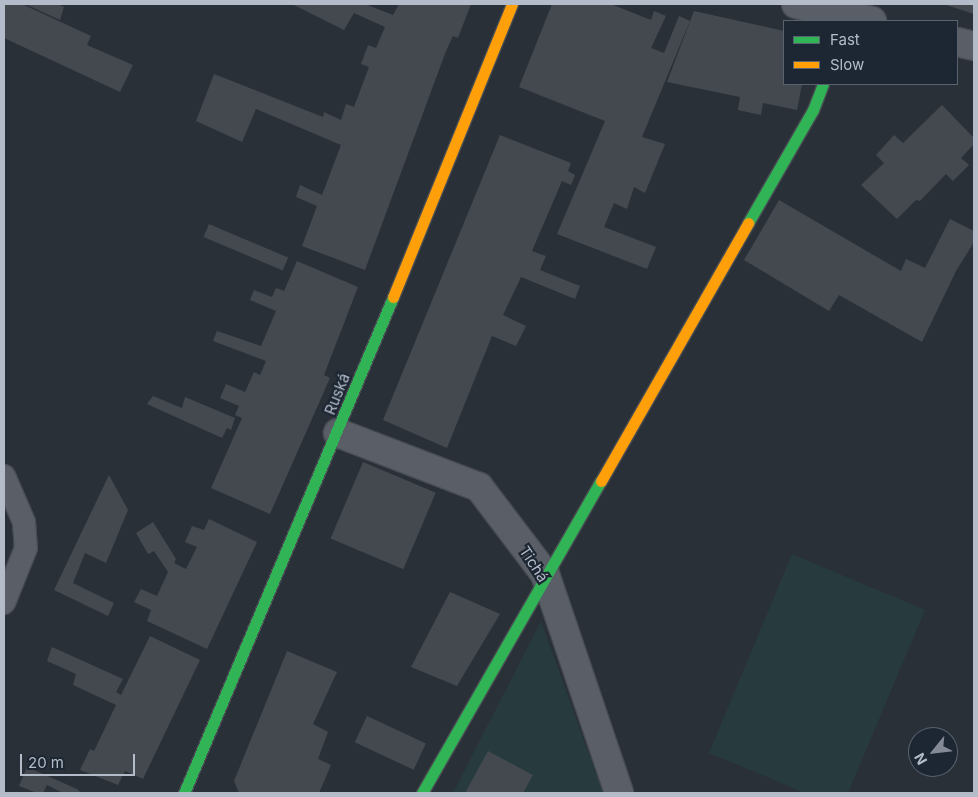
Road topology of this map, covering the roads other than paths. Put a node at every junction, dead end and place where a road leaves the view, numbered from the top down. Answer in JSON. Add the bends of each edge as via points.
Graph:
{"nodes":[{"id":1,"x":512,"y":4,"type":"edge"},
{"id":2,"x":796,"y":4,"type":"edge"},
{"id":3,"x":856,"y":15,"type":"edge"},
{"id":4,"x":958,"y":42,"type":"edge"},
{"id":5,"x":974,"y":46,"type":"edge"},
{"id":6,"x":823,"y":85,"type":"edge"},
{"id":7,"x":338,"y":433,"type":"junction"},
{"id":8,"x":4,"y":476,"type":"edge"},
{"id":9,"x":545,"y":574,"type":"junction"},
{"id":10,"x":4,"y":603,"type":"edge"},
{"id":11,"x":184,"y":793,"type":"edge"},
{"id":12,"x":422,"y":793,"type":"edge"},
{"id":13,"x":619,"y":793,"type":"edge"}],
"edges":[{"from":1,"to":7,"type":"main road","name":"Ruská"},
{"from":2,"to":3,"type":"street"},
{"from":4,"to":5,"type":"street"},
{"from":6,"to":9,"type":"main road","via":[[813,110]]},
{"from":7,"to":9,"type":"street","name":"Tichá","via":[[479,487]]},
{"from":7,"to":11,"type":"main road","name":"Ruská"},
{"from":8,"to":10,"type":"lane","via":[[24,522],[26,548]]},
{"from":9,"to":12,"type":"main road"},
{"from":9,"to":13,"type":"street","name":"Tichá"}]}
